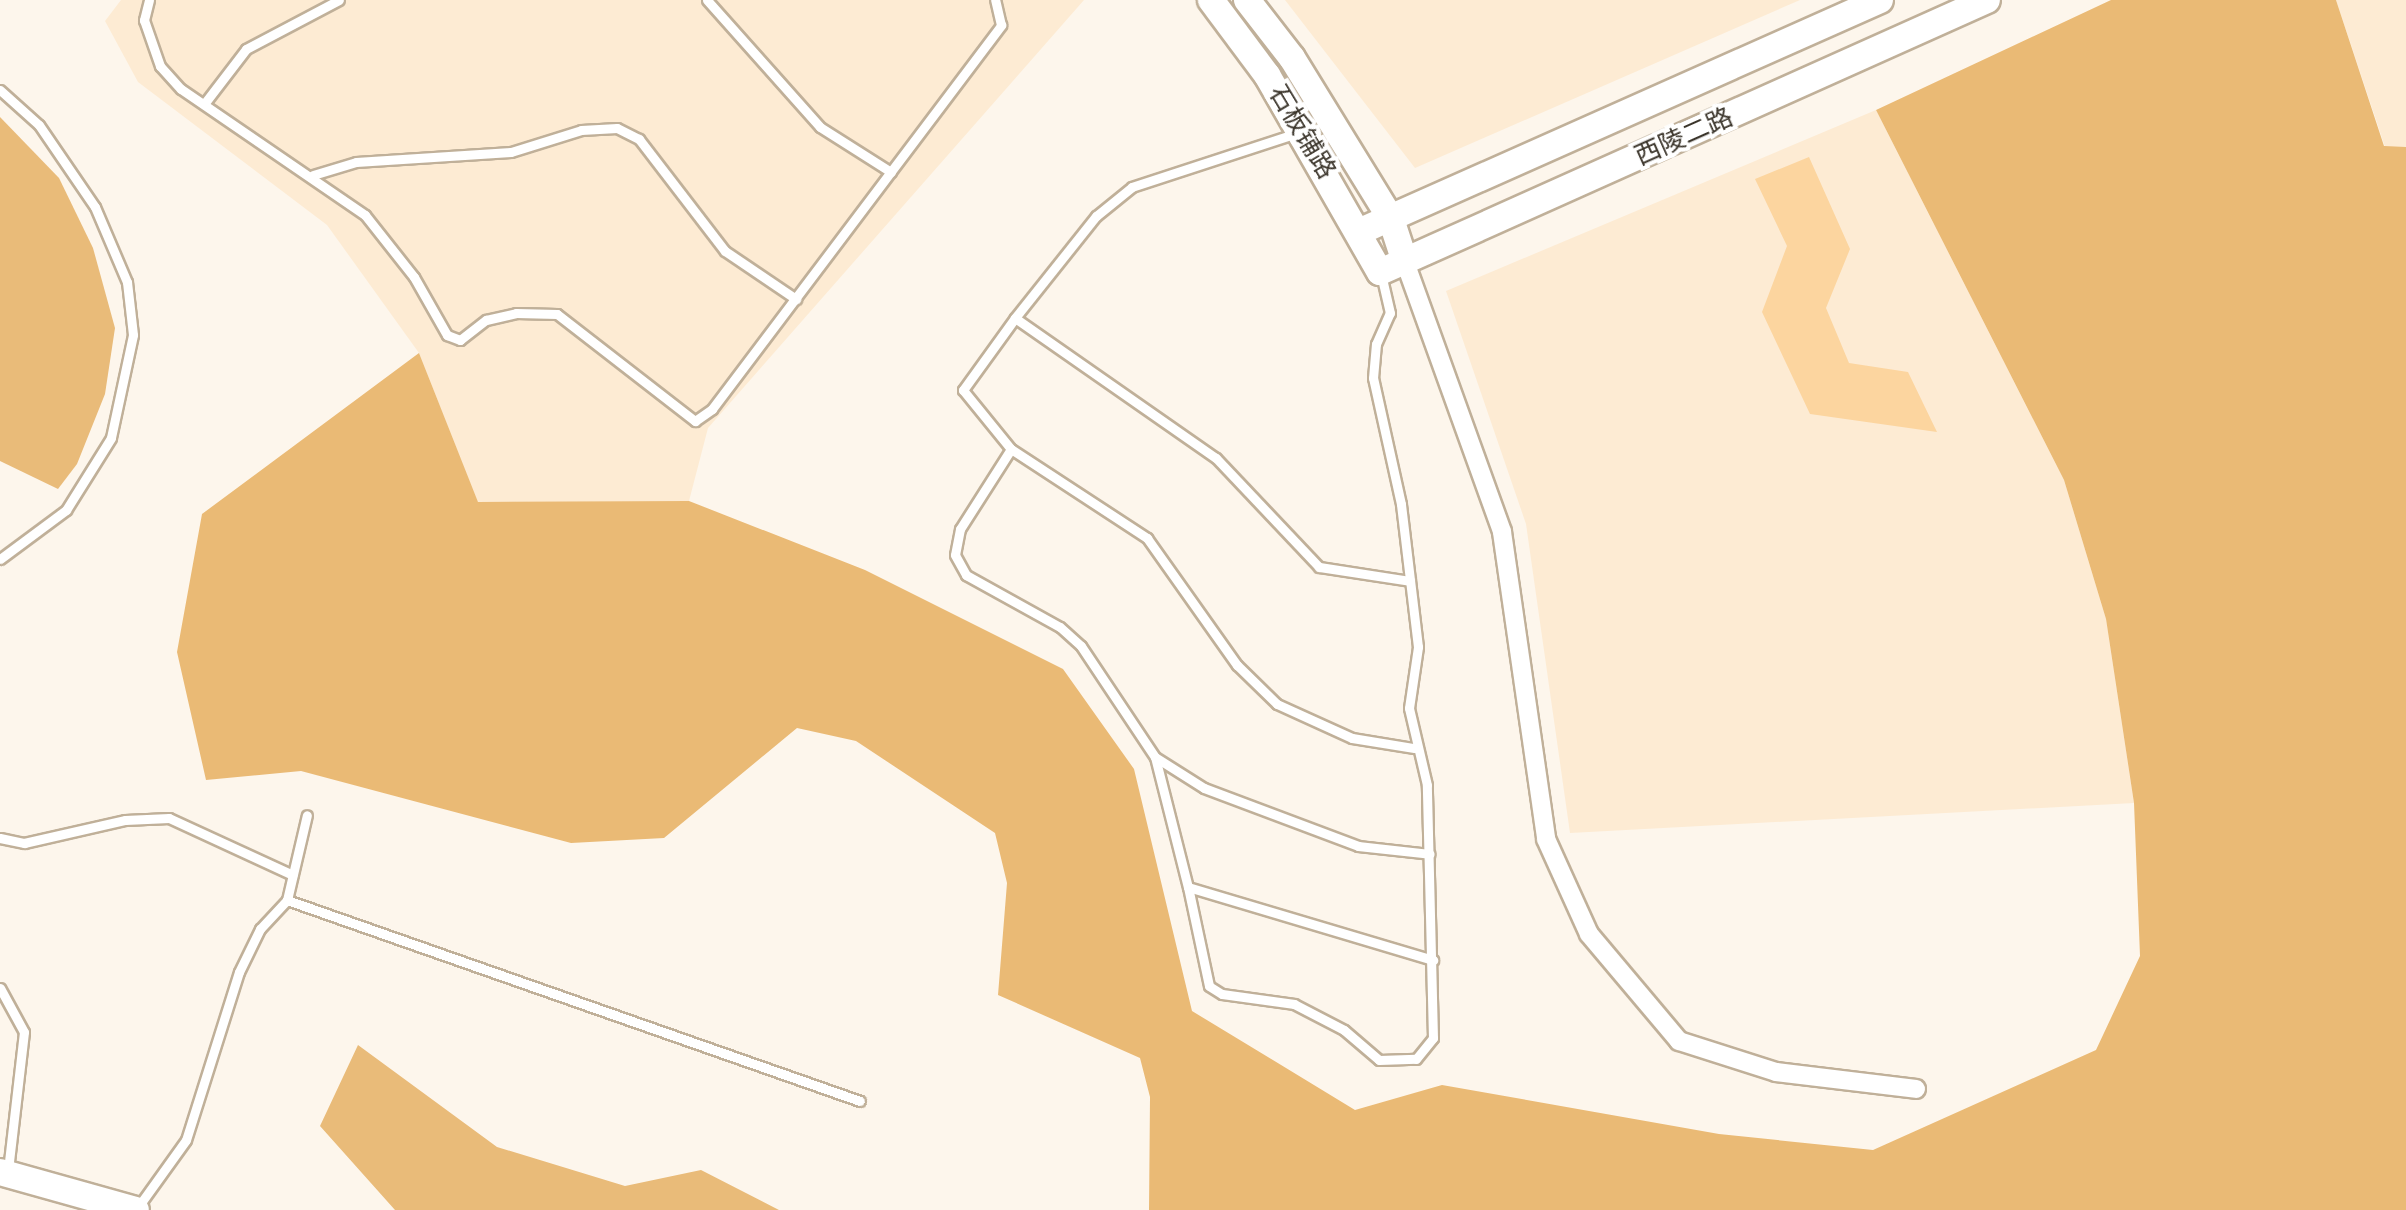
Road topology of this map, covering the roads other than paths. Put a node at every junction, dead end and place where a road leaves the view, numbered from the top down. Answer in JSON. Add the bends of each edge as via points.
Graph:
{"nodes":[{"id":1,"x":149,"y":0,"type":"edge"},
{"id":2,"x":339,"y":0,"type":"edge"},
{"id":3,"x":707,"y":0,"type":"edge"},
{"id":4,"x":995,"y":0,"type":"edge"},
{"id":5,"x":1211,"y":0,"type":"edge"},
{"id":6,"x":1247,"y":0,"type":"edge"},
{"id":7,"x":1880,"y":0,"type":"edge"},
{"id":8,"x":1987,"y":0,"type":"edge"},
{"id":9,"x":0,"y":90,"type":"edge"},
{"id":10,"x":204,"y":104,"type":"junction"},
{"id":11,"x":1301,"y":131,"type":"junction"},
{"id":12,"x":891,"y":172,"type":"junction"},
{"id":13,"x":313,"y":175,"type":"junction"},
{"id":14,"x":1391,"y":219,"type":"junction"},
{"id":15,"x":1361,"y":231,"type":"junction"},
{"id":16,"x":1405,"y":262,"type":"junction"},
{"id":17,"x":1380,"y":272,"type":"junction"},
{"id":18,"x":796,"y":299,"type":"junction"},
{"id":19,"x":1015,"y":318,"type":"junction"},
{"id":20,"x":1011,"y":449,"type":"junction"},
{"id":21,"x":0,"y":559,"type":"edge"},
{"id":22,"x":1410,"y":581,"type":"junction"},
{"id":23,"x":1414,"y":748,"type":"junction"},
{"id":24,"x":1155,"y":757,"type":"junction"},
{"id":25,"x":307,"y":815,"type":"dead end"},
{"id":26,"x":0,"y":838,"type":"edge"},
{"id":27,"x":1430,"y":854,"type":"junction"},
{"id":28,"x":293,"y":875,"type":"junction"},
{"id":29,"x":1188,"y":887,"type":"junction"},
{"id":30,"x":287,"y":900,"type":"junction"},
{"id":31,"x":1433,"y":960,"type":"junction"},
{"id":32,"x":0,"y":988,"type":"edge"},
{"id":33,"x":1916,"y":1089,"type":"dead end"},
{"id":34,"x":860,"y":1101,"type":"dead end"},
{"id":35,"x":4,"y":1172,"type":"edge"},
{"id":36,"x":136,"y":1210,"type":"edge"}],
"edges":[{"from":1,"to":10,"type":"lane","via":[[144,20],[160,66]]},
{"from":2,"to":10,"type":"lane","via":[[246,49]]},
{"from":3,"to":12,"type":"lane","via":[[820,127]]},
{"from":4,"to":12,"type":"lane","via":[[1001,25]]},
{"from":5,"to":11,"type":"main road","name":"石板铺路"},
{"from":6,"to":14,"type":"main road","name":"石板铺路","via":[[1292,58]]},
{"from":7,"to":14,"type":"main road","name":"西陵二路"},
{"from":8,"to":16,"type":"main road","name":"西陵二路"},
{"from":9,"to":21,"type":"lane","via":[[39,125],[95,207],[127,282],[133,335],[111,438],[66,510]]},
{"from":10,"to":13,"type":"lane"},
{"from":11,"to":15,"type":"main road","name":"石板铺路"},
{"from":11,"to":19,"type":"lane","via":[[1132,187],[1096,216]]},
{"from":12,"to":18,"type":"lane"},
{"from":13,"to":18,"type":"lane","via":[[356,162],[511,152],[581,130],[617,128],[639,139],[725,251]]},
{"from":13,"to":18,"type":"lane","via":[[365,215],[414,277],[447,335],[460,340],[486,320],[516,313],[557,314],[695,421],[712,409]]},
{"from":14,"to":15,"type":"main road","name":"西陵二路"},
{"from":14,"to":16,"type":"main road","name":"石板铺路"},
{"from":15,"to":17,"type":"main road","name":"石板铺路"},
{"from":16,"to":17,"type":"main road","name":"西陵二路"},
{"from":16,"to":33,"type":"street","via":[[1502,532],[1546,839],[1589,934],[1679,1041],[1776,1072]]},
{"from":17,"to":22,"type":"lane","via":[[1390,313],[1376,344],[1373,378],[1401,504]]},
{"from":19,"to":20,"type":"lane","via":[[963,390]]},
{"from":19,"to":22,"type":"lane","via":[[1216,458],[1319,567]]},
{"from":20,"to":23,"type":"lane","via":[[1147,538],[1237,665],[1277,704],[1352,738]]},
{"from":20,"to":24,"type":"lane","via":[[960,529],[955,555],[966,575],[1060,627],[1081,646]]},
{"from":22,"to":23,"type":"lane","via":[[1418,647],[1409,708]]},
{"from":23,"to":27,"type":"lane","via":[[1427,785]]},
{"from":24,"to":27,"type":"lane","via":[[1204,788],[1358,846]]},
{"from":24,"to":29,"type":"lane"},
{"from":25,"to":28,"type":"lane"},
{"from":26,"to":28,"type":"lane","via":[[24,843],[125,820],[169,818]]},
{"from":27,"to":31,"type":"lane"},
{"from":28,"to":30,"type":"lane"},
{"from":29,"to":31,"type":"lane"},
{"from":29,"to":31,"type":"lane","via":[[1209,986],[1222,994],[1294,1004],[1344,1030],[1379,1060],[1416,1059],[1433,1038]]},
{"from":30,"to":34,"type":"lane"},
{"from":30,"to":36,"type":"lane","via":[[260,929],[239,972],[186,1140]]},
{"from":32,"to":35,"type":"lane","via":[[24,1032]]},
{"from":35,"to":36,"type":"main road"}]}
